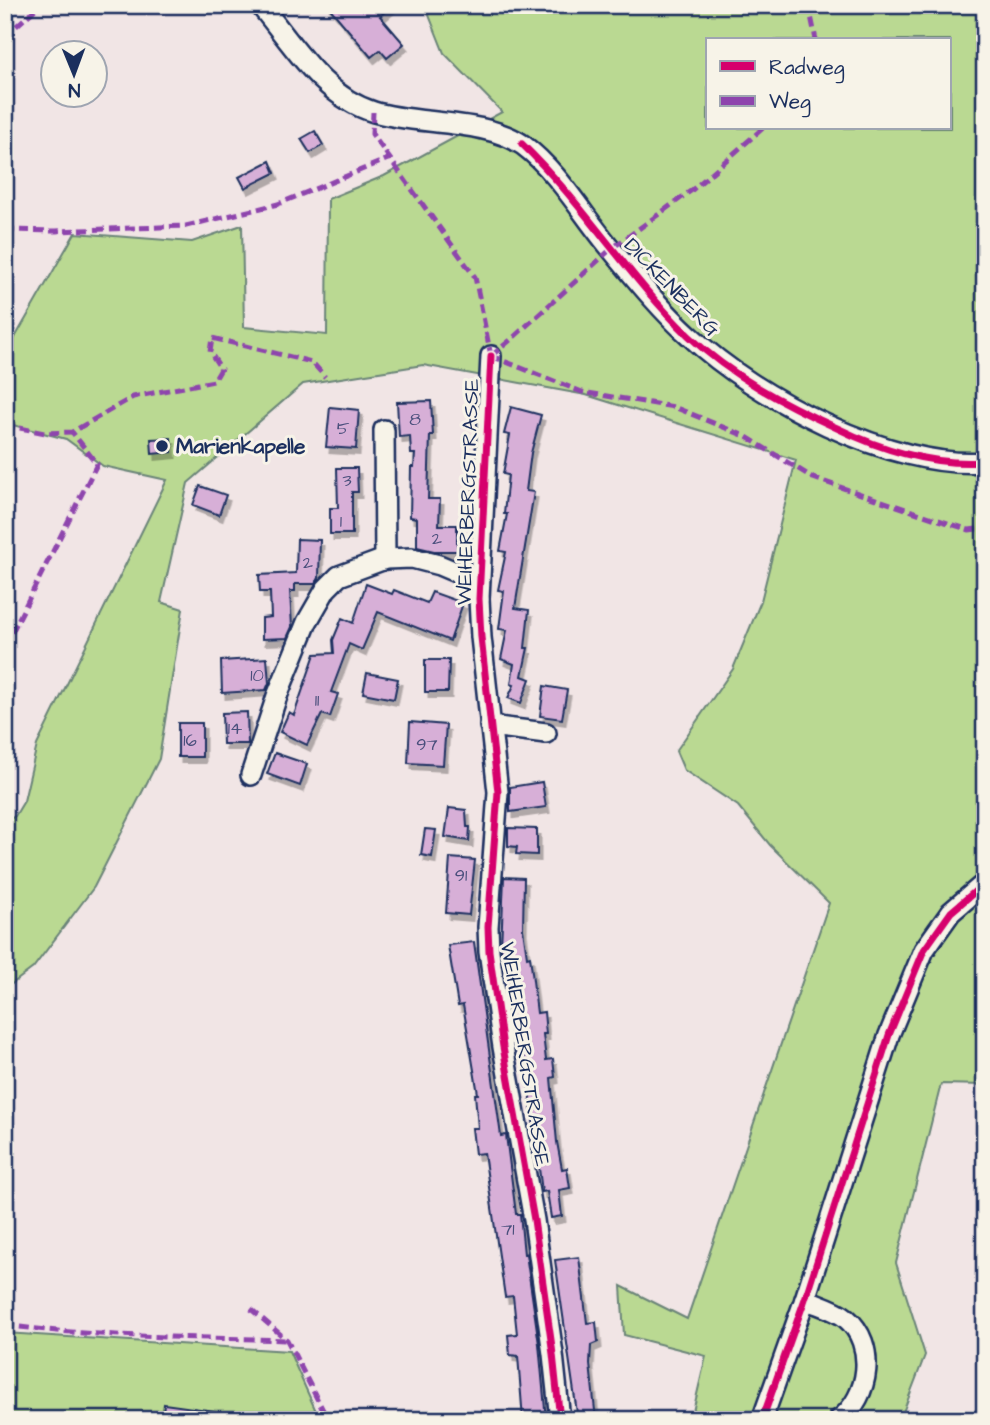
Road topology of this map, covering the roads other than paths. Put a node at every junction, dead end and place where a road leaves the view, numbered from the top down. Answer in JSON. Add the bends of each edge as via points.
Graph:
{"nodes":[{"id":1,"x":260,"y":5,"type":"edge"},
{"id":2,"x":491,"y":356,"type":"dead end"},
{"id":3,"x":384,"y":430,"type":"dead end"},
{"id":4,"x":985,"y":462,"type":"edge"},
{"id":5,"x":385,"y":559,"type":"junction"},
{"id":6,"x":479,"y":599,"type":"junction"},
{"id":7,"x":491,"y":726,"type":"junction"},
{"id":8,"x":546,"y":733,"type":"dead end"},
{"id":9,"x":251,"y":775,"type":"dead end"},
{"id":10,"x":985,"y":883,"type":"edge"},
{"id":11,"x":805,"y":1299,"type":"junction"},
{"id":12,"x":559,"y":1420,"type":"edge"},
{"id":13,"x":762,"y":1420,"type":"edge"},
{"id":14,"x":839,"y":1420,"type":"edge"}],
"edges":[{"from":1,"to":4,"type":"street","name":"DICKENBERG","via":[[336,93],[373,112],[489,131],[522,144],[690,337],[751,385],[874,446],[916,457]]},
{"from":2,"to":6,"type":"street","name":"WEIHERBERGSTRASSE"},
{"from":3,"to":5,"type":"street"},
{"from":5,"to":6,"type":"street","via":[[412,558],[465,576]]},
{"from":5,"to":9,"type":"street","via":[[339,576],[326,589],[307,622],[277,696]]},
{"from":6,"to":7,"type":"street","name":"WEIHERBERGSTRASSE"},
{"from":7,"to":8,"type":"street"},
{"from":7,"to":12,"type":"street","name":"WEIHERBERGSTRASSE","via":[[498,792],[489,951],[534,1220]]},
{"from":10,"to":11,"type":"street","via":[[951,912],[924,950],[889,1035]]},
{"from":11,"to":13,"type":"street"},
{"from":11,"to":14,"type":"street","via":[[845,1317],[859,1333],[866,1354],[864,1382],[848,1413]]}]}
